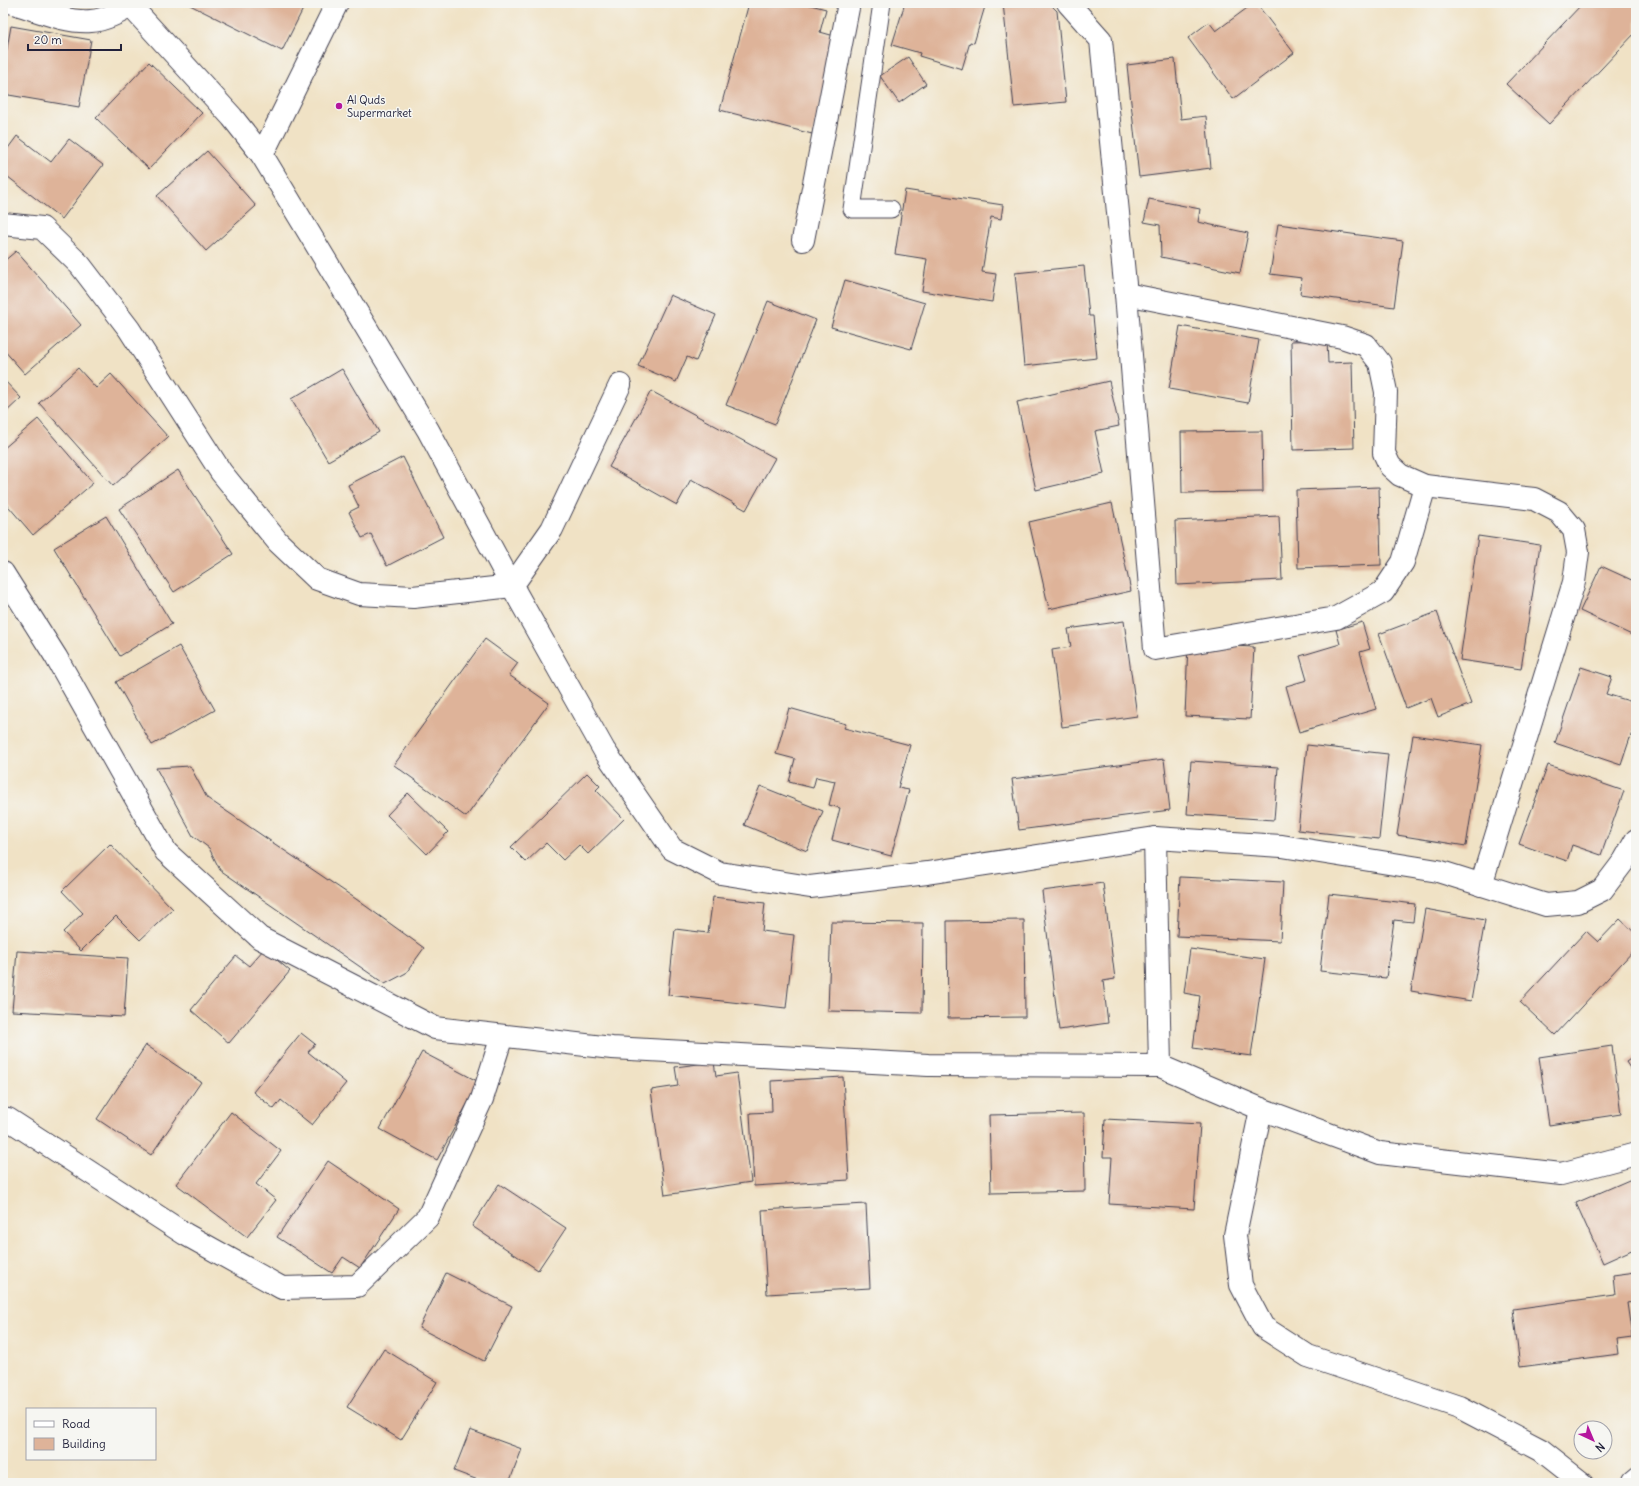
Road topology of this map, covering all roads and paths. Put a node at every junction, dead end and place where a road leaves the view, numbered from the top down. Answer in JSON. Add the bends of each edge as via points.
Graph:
{"nodes":[{"id":1,"x":13,"y":3,"type":"edge"},
{"id":2,"x":337,"y":3,"type":"edge"},
{"id":3,"x":849,"y":3,"type":"edge"},
{"id":4,"x":882,"y":3,"type":"edge"},
{"id":5,"x":1068,"y":3,"type":"edge"},
{"id":6,"x":129,"y":5,"type":"edge"},
{"id":7,"x":262,"y":155,"type":"junction"},
{"id":8,"x":891,"y":209,"type":"dead end"},
{"id":9,"x":3,"y":224,"type":"edge"},
{"id":10,"x":803,"y":240,"type":"dead end"},
{"id":11,"x":1126,"y":294,"type":"junction"},
{"id":12,"x":620,"y":385,"type":"dead end"},
{"id":13,"x":1425,"y":486,"type":"junction"},
{"id":14,"x":3,"y":573,"type":"edge"},
{"id":15,"x":512,"y":586,"type":"junction"},
{"id":16,"x":1155,"y":838,"type":"junction"},
{"id":17,"x":1636,"y":840,"type":"edge"},
{"id":18,"x":1481,"y":885,"type":"junction"},
{"id":19,"x":502,"y":1036,"type":"junction"},
{"id":20,"x":1160,"y":1066,"type":"junction"},
{"id":21,"x":1261,"y":1109,"type":"junction"},
{"id":22,"x":3,"y":1118,"type":"edge"},
{"id":23,"x":1636,"y":1154,"type":"edge"},
{"id":24,"x":1636,"y":1478,"type":"edge"},
{"id":25,"x":1583,"y":1483,"type":"edge"},
{"id":26,"x":1630,"y":1483,"type":"edge"}],
"edges":[{"from":1,"to":6,"type":"street","via":[[63,18],[90,21],[110,17]]},
{"from":2,"to":7,"type":"street"},
{"from":3,"to":10,"type":"street"},
{"from":4,"to":8,"type":"lane","via":[[852,209]]},
{"from":5,"to":11,"type":"street","via":[[1100,40]]},
{"from":6,"to":7,"type":"street","via":[[232,117]]},
{"from":7,"to":15,"type":"street","via":[[428,430]]},
{"from":9,"to":15,"type":"street","via":[[42,228],[80,265],[130,329],[221,472],[278,542],[317,580],[359,594],[413,597]]},
{"from":11,"to":13,"type":"street","via":[[1342,337],[1366,345],[1380,363],[1386,392],[1384,453],[1390,466],[1400,475]]},
{"from":11,"to":13,"type":"street","via":[[1155,649],[1336,618],[1383,592],[1403,562]]},
{"from":12,"to":15,"type":"street","via":[[552,529]]},
{"from":13,"to":18,"type":"street","via":[[1534,499],[1559,512],[1574,530],[1578,552],[1574,582]]},
{"from":14,"to":19,"type":"street","via":[[56,657],[166,852],[260,938],[435,1028]]},
{"from":15,"to":16,"type":"street","via":[[604,750],[672,849],[720,873],[810,888]]},
{"from":16,"to":18,"type":"street","via":[[1282,846],[1438,871]]},
{"from":16,"to":20,"type":"street"},
{"from":17,"to":18,"type":"street","via":[[1602,890],[1578,902],[1546,905]]},
{"from":19,"to":20,"type":"street","via":[[612,1048],[928,1065]]},
{"from":19,"to":22,"type":"street","via":[[482,1099],[428,1217],[357,1286],[282,1288],[185,1234]]},
{"from":20,"to":21,"type":"street"},
{"from":21,"to":23,"type":"street","via":[[1380,1153],[1561,1174]]},
{"from":21,"to":25,"type":"street","via":[[1235,1235],[1241,1285],[1263,1327],[1308,1356],[1460,1407],[1542,1450]]},
{"from":24,"to":26,"type":"street"}]}
